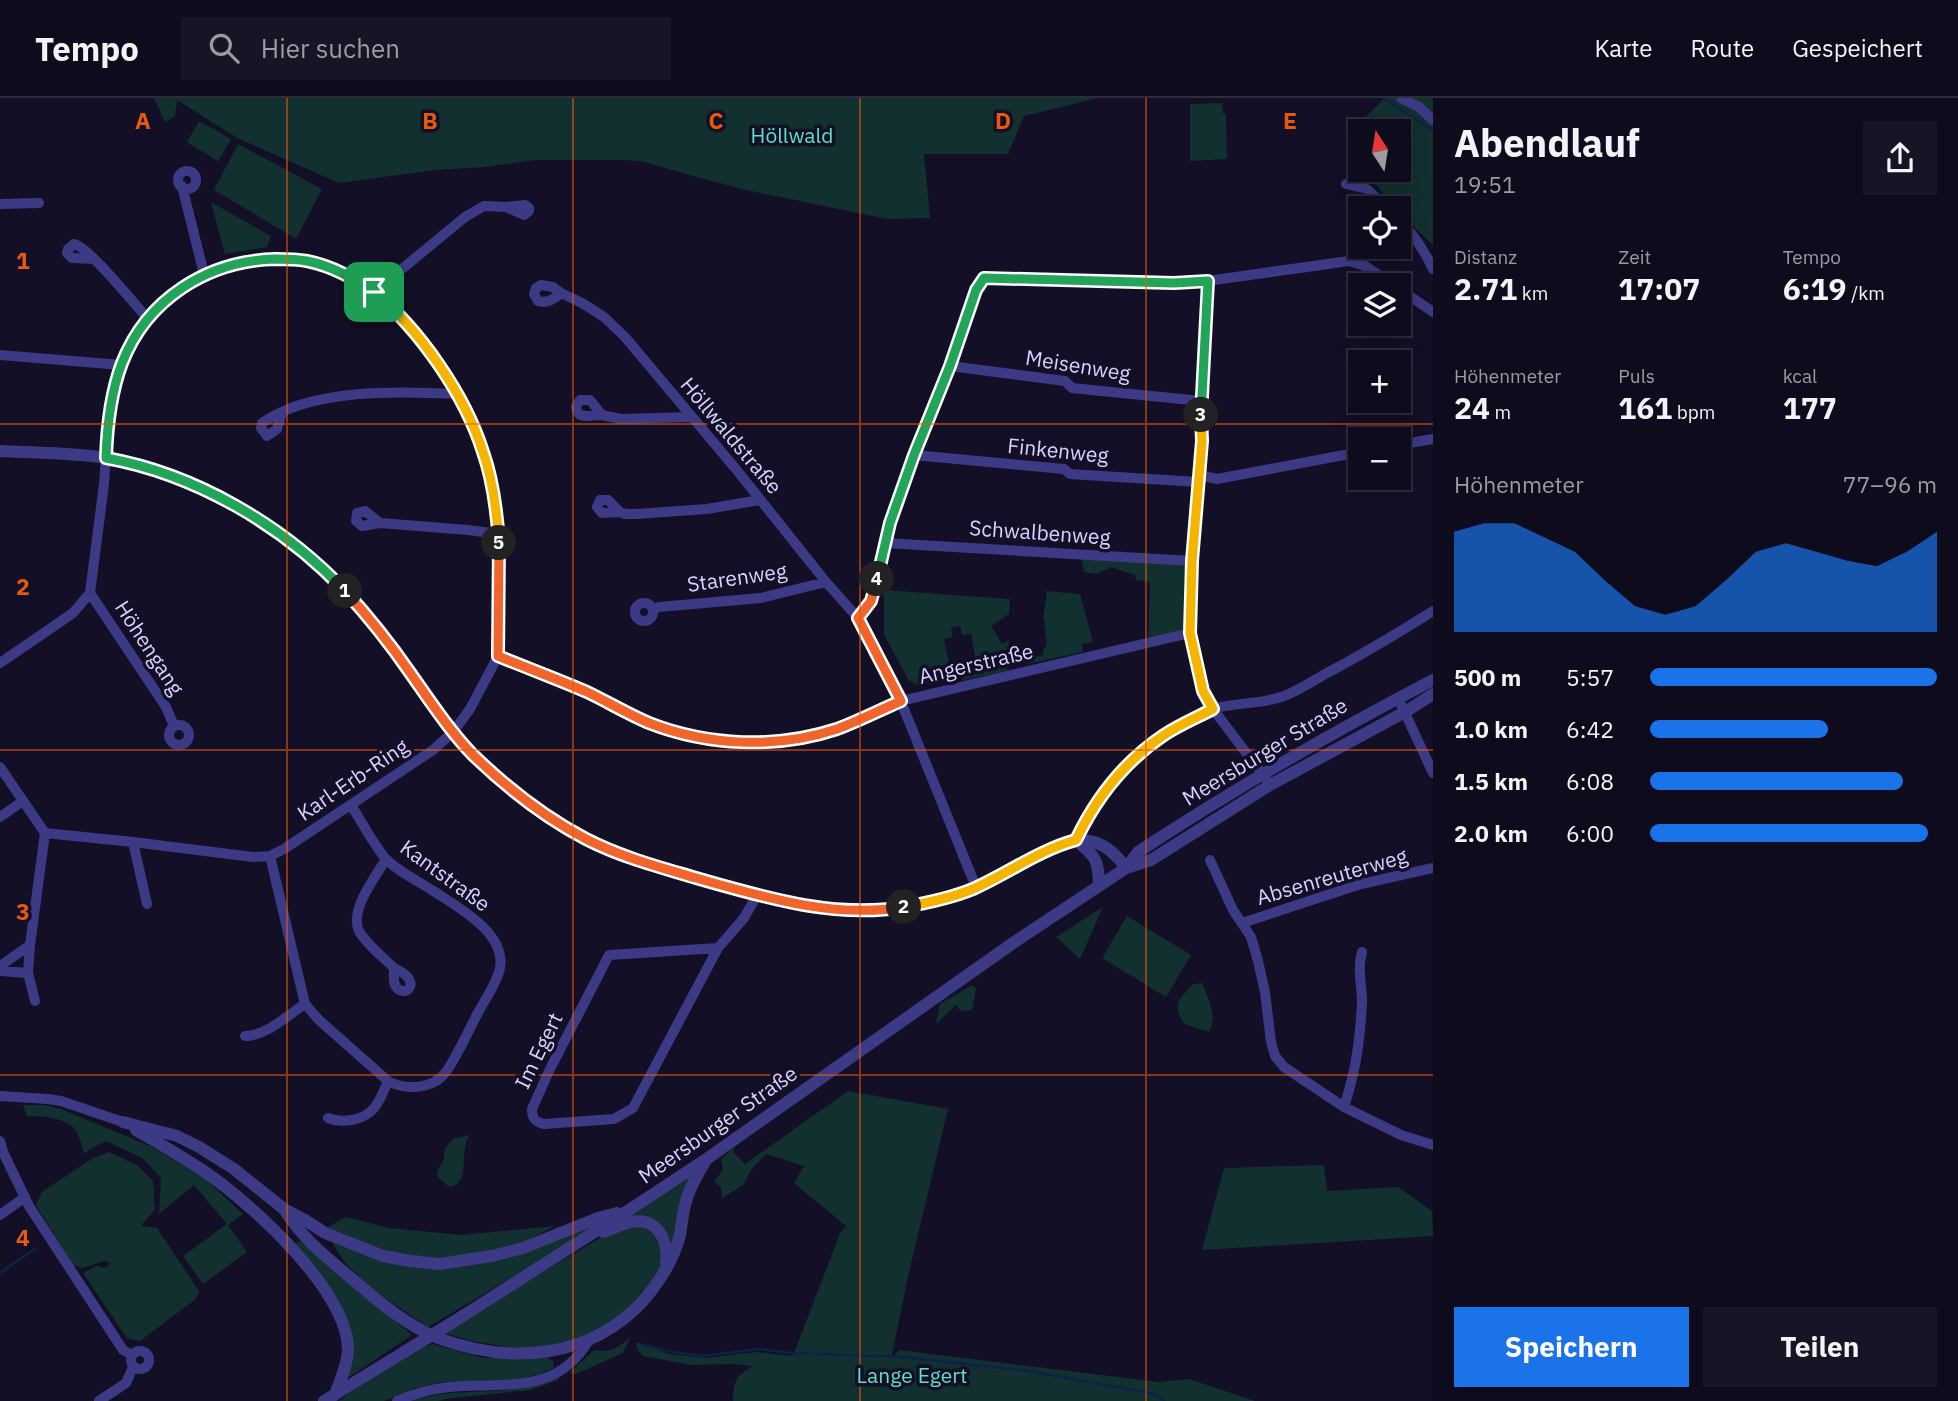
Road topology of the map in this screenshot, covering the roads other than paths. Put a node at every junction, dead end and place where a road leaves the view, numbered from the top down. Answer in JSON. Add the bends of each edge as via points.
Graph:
{"nodes":[{"id":1,"x":1401,"y":98,"type":"edge"},
{"id":2,"x":1433,"y":120,"type":"edge"},
{"id":3,"x":1346,"y":184,"type":"dead end"},
{"id":4,"x":182,"y":186,"type":"dead end"},
{"id":5,"x":1374,"y":196,"type":"edge"},
{"id":6,"x":39,"y":203,"type":"dead end"},
{"id":7,"x":0,"y":204,"type":"edge"},
{"id":8,"x":506,"y":207,"type":"dead end"},
{"id":9,"x":1411,"y":232,"type":"edge"},
{"id":10,"x":93,"y":259,"type":"dead end"},
{"id":11,"x":1433,"y":269,"type":"edge"},
{"id":12,"x":1375,"y":273,"type":"edge"},
{"id":13,"x":204,"y":274,"type":"junction"},
{"id":14,"x":1208,"y":281,"type":"junction"},
{"id":15,"x":374,"y":292,"type":"junction"},
{"id":16,"x":561,"y":293,"type":"dead end"},
{"id":17,"x":1411,"y":297,"type":"edge"},
{"id":18,"x":1433,"y":312,"type":"edge"},
{"id":19,"x":148,"y":319,"type":"junction"},
{"id":20,"x":0,"y":355,"type":"edge"},
{"id":21,"x":121,"y":365,"type":"junction"},
{"id":22,"x":950,"y":366,"type":"junction"},
{"id":23,"x":457,"y":394,"type":"junction"},
{"id":24,"x":1201,"y":401,"type":"junction"},
{"id":25,"x":282,"y":412,"type":"dead end"},
{"id":26,"x":602,"y":415,"type":"dead end"},
{"id":27,"x":690,"y":416,"type":"junction"},
{"id":28,"x":1433,"y":439,"type":"edge"},
{"id":29,"x":1411,"y":443,"type":"edge"},
{"id":30,"x":0,"y":451,"type":"edge"},
{"id":31,"x":1348,"y":454,"type":"edge"},
{"id":32,"x":914,"y":455,"type":"junction"},
{"id":33,"x":106,"y":458,"type":"junction"},
{"id":34,"x":1198,"y":479,"type":"junction"},
{"id":35,"x":760,"y":500,"type":"junction"},
{"id":36,"x":620,"y":512,"type":"dead end"},
{"id":37,"x":380,"y":523,"type":"dead end"},
{"id":38,"x":499,"y":534,"type":"junction"},
{"id":39,"x":885,"y":543,"type":"junction"},
{"id":40,"x":1192,"y":561,"type":"junction"},
{"id":41,"x":826,"y":582,"type":"junction"},
{"id":42,"x":90,"y":593,"type":"junction"},
{"id":43,"x":653,"y":610,"type":"dead end"},
{"id":44,"x":1433,"y":611,"type":"edge"},
{"id":45,"x":858,"y":618,"type":"junction"},
{"id":46,"x":1190,"y":633,"type":"junction"},
{"id":47,"x":498,"y":656,"type":"junction"},
{"id":48,"x":0,"y":663,"type":"edge"},
{"id":49,"x":1433,"y":680,"type":"edge"},
{"id":50,"x":1433,"y":694,"type":"edge"},
{"id":51,"x":1398,"y":698,"type":"junction"},
{"id":52,"x":901,"y":701,"type":"junction"},
{"id":53,"x":1213,"y":709,"type":"junction"},
{"id":54,"x":1405,"y":712,"type":"junction"},
{"id":55,"x":174,"y":726,"type":"dead end"},
{"id":56,"x":453,"y":732,"type":"junction"},
{"id":57,"x":0,"y":766,"type":"edge"},
{"id":58,"x":1432,"y":768,"type":"edge"},
{"id":59,"x":1266,"y":779,"type":"junction"},
{"id":60,"x":23,"y":801,"type":"junction"},
{"id":61,"x":351,"y":806,"type":"junction"},
{"id":62,"x":0,"y":817,"type":"edge"},
{"id":63,"x":45,"y":833,"type":"junction"},
{"id":64,"x":1076,"y":840,"type":"junction"},
{"id":65,"x":133,"y":842,"type":"junction"},
{"id":66,"x":270,"y":856,"type":"junction"},
{"id":67,"x":386,"y":859,"type":"junction"},
{"id":68,"x":1210,"y":860,"type":"dead end"},
{"id":69,"x":1126,"y":868,"type":"junction"},
{"id":70,"x":1433,"y":868,"type":"edge"},
{"id":71,"x":1099,"y":886,"type":"junction"},
{"id":72,"x":976,"y":887,"type":"junction"},
{"id":73,"x":757,"y":895,"type":"junction"},
{"id":74,"x":146,"y":904,"type":"dead end"},
{"id":75,"x":1242,"y":923,"type":"junction"},
{"id":76,"x":30,"y":945,"type":"junction"},
{"id":77,"x":718,"y":948,"type":"junction"},
{"id":78,"x":1362,"y":952,"type":"dead end"},
{"id":79,"x":0,"y":968,"type":"edge"},
{"id":80,"x":394,"y":968,"type":"dead end"},
{"id":81,"x":28,"y":973,"type":"junction"},
{"id":82,"x":35,"y":1000,"type":"dead end"},
{"id":83,"x":305,"y":1004,"type":"junction"},
{"id":84,"x":245,"y":1036,"type":"dead end"},
{"id":85,"x":388,"y":1081,"type":"junction"},
{"id":86,"x":0,"y":1096,"type":"edge"},
{"id":87,"x":1344,"y":1107,"type":"junction"},
{"id":88,"x":328,"y":1118,"type":"dead end"},
{"id":89,"x":123,"y":1122,"type":"junction"},
{"id":90,"x":0,"y":1141,"type":"edge"},
{"id":91,"x":1433,"y":1145,"type":"edge"},
{"id":92,"x":708,"y":1158,"type":"junction"},
{"id":93,"x":27,"y":1202,"type":"junction"},
{"id":94,"x":284,"y":1209,"type":"junction"},
{"id":95,"x":629,"y":1210,"type":"junction"},
{"id":96,"x":0,"y":1214,"type":"edge"},
{"id":97,"x":325,"y":1233,"type":"junction"},
{"id":98,"x":580,"y":1241,"type":"junction"},
{"id":99,"x":666,"y":1268,"type":"junction"},
{"id":100,"x":348,"y":1276,"type":"junction"},
{"id":101,"x":589,"y":1340,"type":"junction"},
{"id":102,"x":132,"y":1355,"type":"junction"},
{"id":103,"x":133,"y":1367,"type":"junction"},
{"id":104,"x":330,"y":1398,"type":"edge"},
{"id":105,"x":99,"y":1401,"type":"edge"},
{"id":106,"x":397,"y":1401,"type":"edge"}],
"edges":[{"from":1,"to":2,"type":"street"},
{"from":3,"to":5,"type":"street","via":[[1367,189]]},
{"from":4,"to":13,"type":"street"},
{"from":6,"to":7,"type":"street"},
{"from":8,"to":15,"type":"street","via":[[484,206],[464,217]]},
{"from":9,"to":11,"type":"street"},
{"from":10,"to":19,"type":"street"},
{"from":12,"to":14,"type":"street","via":[[1357,262],[1339,262]]},
{"from":13,"to":15,"type":"street","via":[[251,260],[296,259],[328,267]]},
{"from":13,"to":19,"type":"street"},
{"from":14,"to":22,"type":"street","via":[[984,278]]},
{"from":14,"to":24,"type":"street"},
{"from":15,"to":23,"type":"street","via":[[414,331]]},
{"from":16,"to":27,"type":"street","name":"Höllwaldstraße","via":[[604,317],[625,337]]},
{"from":17,"to":18,"type":"street"},
{"from":19,"to":21,"type":"street"},
{"from":20,"to":21,"type":"street"},
{"from":21,"to":33,"type":"street"},
{"from":22,"to":24,"type":"street","name":"Meisenweg","via":[[1065,381],[1072,388]]},
{"from":22,"to":32,"type":"street"},
{"from":23,"to":25,"type":"street","via":[[364,393]]},
{"from":23,"to":38,"type":"street","via":[[483,452]]},
{"from":24,"to":34,"type":"street"},
{"from":26,"to":27,"type":"street","via":[[621,419]]},
{"from":27,"to":35,"type":"street","name":"Höllwaldstraße"},
{"from":28,"to":29,"type":"street"},
{"from":30,"to":33,"type":"street"},
{"from":31,"to":34,"type":"street","name":"Finkenweg"},
{"from":32,"to":34,"type":"street","name":"Finkenweg","via":[[1070,474]]},
{"from":32,"to":39,"type":"street"},
{"from":33,"to":42,"type":"street"},
{"from":33,"to":56,"type":"street","via":[[200,487],[256,519],[311,559],[363,610]]},
{"from":34,"to":40,"type":"street"},
{"from":35,"to":36,"type":"street","via":[[684,511]]},
{"from":35,"to":41,"type":"street","name":"Höllwaldstraße"},
{"from":37,"to":38,"type":"street"},
{"from":38,"to":47,"type":"street"},
{"from":39,"to":40,"type":"street","name":"Schwalbenweg"},
{"from":39,"to":45,"type":"street","via":[[871,601]]},
{"from":40,"to":46,"type":"street"},
{"from":41,"to":43,"type":"street","name":"Starenweg","via":[[761,598]]},
{"from":41,"to":45,"type":"street","name":"Höllwaldstraße"},
{"from":42,"to":48,"type":"street","via":[[73,613]]},
{"from":42,"to":55,"type":"street","name":"Höhengang"},
{"from":44,"to":53,"type":"street","via":[[1288,695]]},
{"from":45,"to":52,"type":"street","name":"Höllwaldstraße"},
{"from":46,"to":52,"type":"street","name":"Angerstraße"},
{"from":46,"to":53,"type":"street","via":[[1203,691]]},
{"from":47,"to":52,"type":"street","name":"Angerstraße","via":[[695,738],[781,741],[837,729]]},
{"from":47,"to":56,"type":"street","name":"Karl-Erb-Ring"},
{"from":49,"to":51,"type":"street","name":"Meersburger Straße"},
{"from":50,"to":54,"type":"street","name":"Meersburger Straße"},
{"from":51,"to":54,"type":"street"},
{"from":51,"to":59,"type":"street","name":"Meersburger Straße","via":[[1340,728]]},
{"from":52,"to":72,"type":"street","name":"Höllwaldstraße"},
{"from":53,"to":59,"type":"street"},
{"from":53,"to":64,"type":"street","via":[[1166,734],[1116,777]]},
{"from":54,"to":58,"type":"street"},
{"from":54,"to":59,"type":"street","name":"Meersburger Straße"},
{"from":56,"to":61,"type":"street","name":"Karl-Erb-Ring"},
{"from":56,"to":73,"type":"street","via":[[508,786],[584,838],[634,859]]},
{"from":57,"to":60,"type":"street"},
{"from":59,"to":69,"type":"street","name":"Meersburger Straße","via":[[1150,860]]},
{"from":60,"to":62,"type":"street"},
{"from":60,"to":63,"type":"street"},
{"from":61,"to":66,"type":"street","name":"Karl-Erb-Ring"},
{"from":61,"to":67,"type":"street","name":"Kantstraße"},
{"from":63,"to":65,"type":"street"},
{"from":63,"to":76,"type":"street"},
{"from":64,"to":69,"type":"street","via":[[1100,844]]},
{"from":64,"to":71,"type":"street","via":[[1094,855]]},
{"from":64,"to":72,"type":"street"},
{"from":65,"to":66,"type":"street"},
{"from":65,"to":74,"type":"street"},
{"from":66,"to":83,"type":"street"},
{"from":67,"to":80,"type":"street","via":[[357,915],[358,928],[367,941]]},
{"from":67,"to":85,"type":"street","name":"Kantstraße","via":[[490,932],[500,955],[494,983],[445,1073],[418,1087]]},
{"from":68,"to":75,"type":"street"},
{"from":69,"to":71,"type":"street","name":"Meersburger Straße"},
{"from":70,"to":75,"type":"street","name":"Absenreuterweg","via":[[1361,884]]},
{"from":71,"to":92,"type":"street","name":"Meersburger Straße"},
{"from":72,"to":73,"type":"street","via":[[923,904],[876,909],[818,907]]},
{"from":73,"to":77,"type":"street","name":"Im Egert"},
{"from":75,"to":87,"type":"street","via":[[1258,961],[1275,1056]]},
{"from":76,"to":79,"type":"street"},
{"from":76,"to":81,"type":"street"},
{"from":77,"to":77,"type":"street","name":"Im Egert","via":[[609,956],[550,1069],[532,1109],[534,1119],[544,1124],[614,1119],[633,1108]]},
{"from":78,"to":87,"type":"street","via":[[1358,1055]]},
{"from":79,"to":81,"type":"street"},
{"from":81,"to":82,"type":"street"},
{"from":83,"to":84,"type":"street","via":[[265,1031]]},
{"from":83,"to":85,"type":"street"},
{"from":85,"to":88,"type":"street","via":[[371,1111],[343,1122]]},
{"from":86,"to":89,"type":"street","via":[[61,1101]]},
{"from":87,"to":91,"type":"street"},
{"from":89,"to":94,"type":"street","via":[[177,1136],[199,1147],[234,1168]]},
{"from":89,"to":104,"type":"street","via":[[224,1186],[304,1264],[335,1307],[346,1336],[346,1366]]},
{"from":90,"to":93,"type":"street"},
{"from":92,"to":95,"type":"street","name":"Meersburger Straße"},
{"from":92,"to":99,"type":"street","via":[[687,1198]]},
{"from":93,"to":96,"type":"street"},
{"from":93,"to":102,"type":"street","via":[[123,1350]]},
{"from":94,"to":97,"type":"street"},
{"from":94,"to":100,"type":"street","via":[[322,1254]]},
{"from":95,"to":97,"type":"street","via":[[523,1248],[439,1264],[383,1256]]},
{"from":95,"to":98,"type":"street","name":"Meersburger Straße"},
{"from":97,"to":100,"type":"street"},
{"from":98,"to":99,"type":"street","via":[[632,1222],[651,1225],[666,1242]]},
{"from":98,"to":104,"type":"street","name":"Meersburger Straße","bridge":true},
{"from":99,"to":101,"type":"street","via":[[629,1314]]},
{"from":100,"to":101,"type":"street","via":[[401,1318],[436,1337],[466,1346],[524,1354]]},
{"from":101,"to":106,"type":"street","via":[[570,1364],[539,1380],[514,1386],[442,1388]]},
{"from":102,"to":103,"type":"street"},
{"from":102,"to":103,"type":"street","via":[[142,1351],[149,1359],[145,1368]]},
{"from":103,"to":105,"type":"street","via":[[125,1383]]}]}
